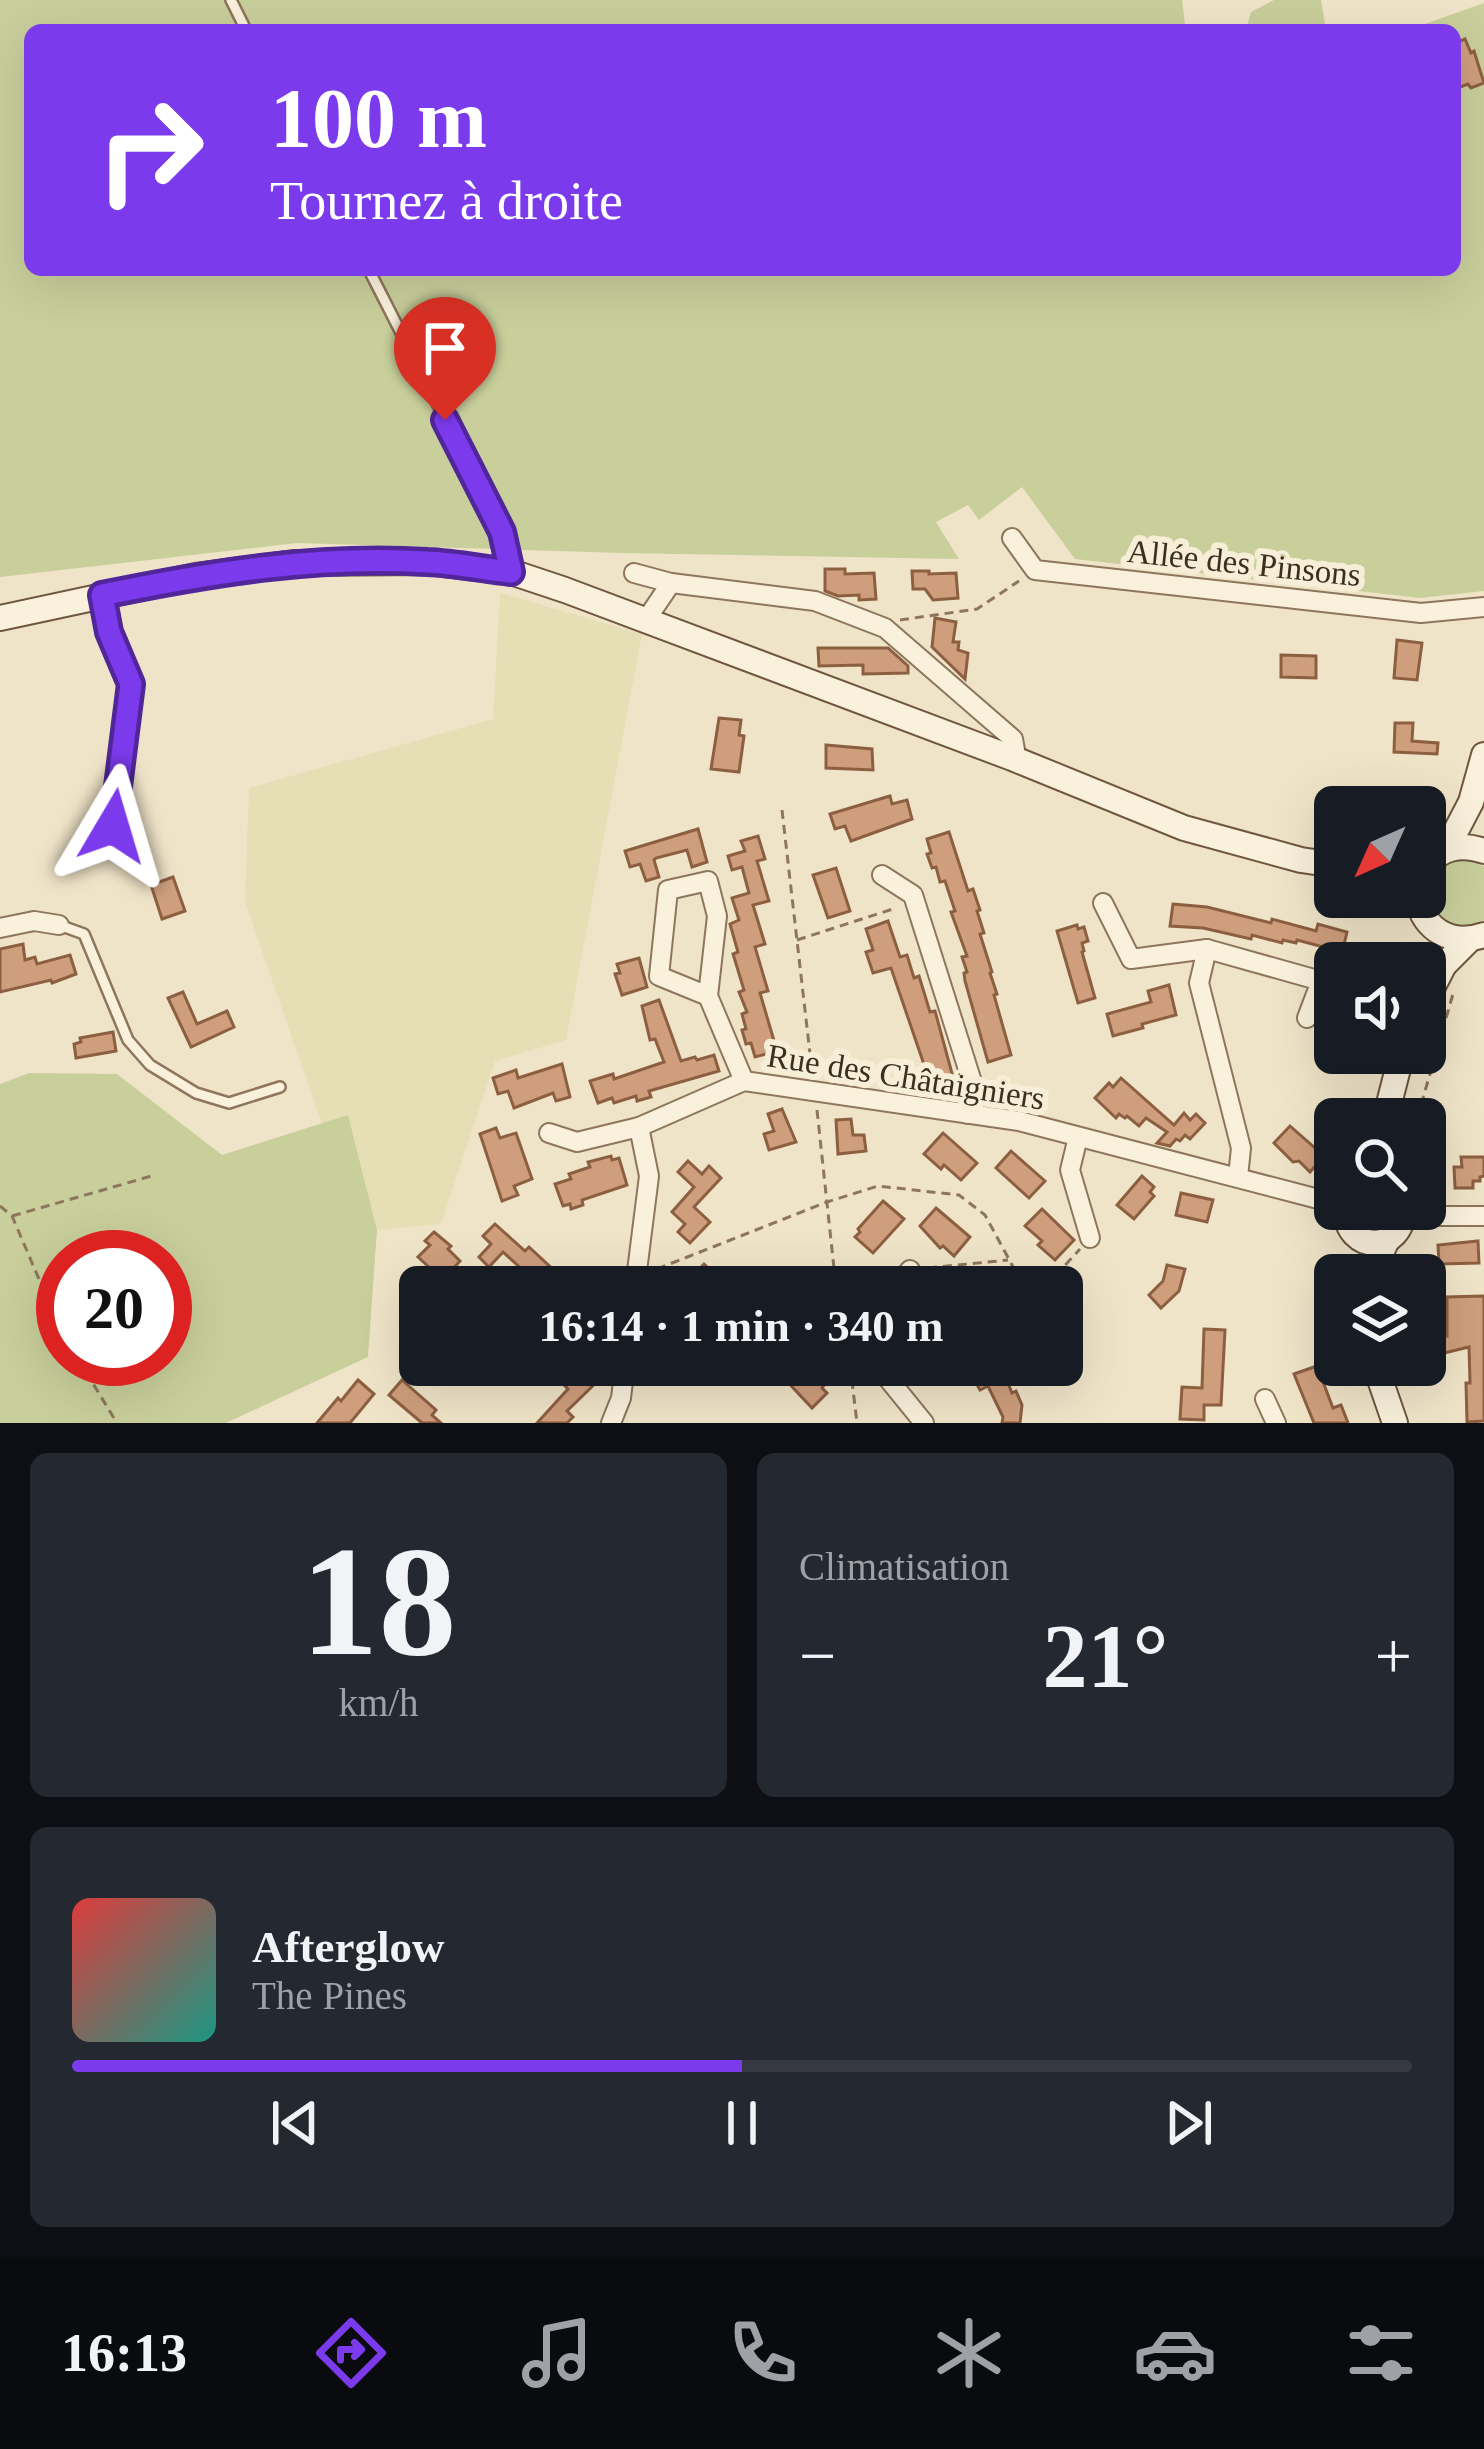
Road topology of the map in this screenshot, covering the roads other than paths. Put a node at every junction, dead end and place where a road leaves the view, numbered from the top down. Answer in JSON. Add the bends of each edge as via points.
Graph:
{"nodes":[{"id":1,"x":372,"y":276,"type":"edge"},
{"id":2,"x":1012,"y":538,"type":"dead end"},
{"id":3,"x":511,"y":572,"type":"junction"},
{"id":4,"x":634,"y":573,"type":"dead end"},
{"id":5,"x":671,"y":583,"type":"junction"},
{"id":6,"x":102,"y":595,"type":"junction"},
{"id":7,"x":1484,"y":607,"type":"edge"},
{"id":8,"x":0,"y":618,"type":"edge"},
{"id":9,"x":646,"y":620,"type":"junction"},
{"id":10,"x":1012,"y":758,"type":"junction"},
{"id":11,"x":1484,"y":759,"type":"edge"},
{"id":12,"x":1471,"y":802,"type":"junction"},
{"id":13,"x":113,"y":826,"type":"dead end"},
{"id":14,"x":1446,"y":850,"type":"joint"},
{"id":15,"x":1482,"y":850,"type":"edge"},
{"id":16,"x":1314,"y":862,"type":"edge"},
{"id":17,"x":882,"y":875,"type":"dead end"},
{"id":18,"x":1103,"y":903,"type":"dead end"},
{"id":19,"x":1426,"y":918,"type":"edge"},
{"id":20,"x":59,"y":925,"type":"joint"},
{"id":21,"x":1430,"y":925,"type":"junction"},
{"id":22,"x":0,"y":928,"type":"edge"},
{"id":23,"x":1477,"y":937,"type":"edge"},
{"id":24,"x":1431,"y":942,"type":"edge"},
{"id":25,"x":1207,"y":950,"type":"junction"},
{"id":26,"x":1446,"y":963,"type":"edge"},
{"id":27,"x":708,"y":996,"type":"junction"},
{"id":28,"x":1307,"y":1018,"type":"dead end"},
{"id":29,"x":744,"y":1081,"type":"junction"},
{"id":30,"x":280,"y":1087,"type":"dead end"},
{"id":31,"x":968,"y":1114,"type":"junction"},
{"id":32,"x":639,"y":1127,"type":"junction"},
{"id":33,"x":549,"y":1133,"type":"dead end"},
{"id":34,"x":1078,"y":1137,"type":"junction"},
{"id":35,"x":1238,"y":1177,"type":"junction"},
{"id":36,"x":1314,"y":1203,"type":"edge"},
{"id":37,"x":1484,"y":1216,"type":"edge"},
{"id":38,"x":1446,"y":1218,"type":"edge"},
{"id":39,"x":1358,"y":1230,"type":"edge"},
{"id":40,"x":1391,"y":1230,"type":"edge"},
{"id":41,"x":1090,"y":1238,"type":"road end"},
{"id":42,"x":638,"y":1266,"type":"edge"},
{"id":43,"x":622,"y":1386,"type":"edge"},
{"id":44,"x":895,"y":1386,"type":"edge"},
{"id":45,"x":1371,"y":1386,"type":"edge"},
{"id":46,"x":1382,"y":1386,"type":"edge"},
{"id":47,"x":1265,"y":1399,"type":"dead end"},
{"id":48,"x":610,"y":1423,"type":"edge"},
{"id":49,"x":924,"y":1423,"type":"edge"},
{"id":50,"x":1276,"y":1423,"type":"edge"},
{"id":51,"x":1384,"y":1423,"type":"edge"},
{"id":52,"x":1395,"y":1423,"type":"edge"}],
"edges":[{"from":1,"to":3,"type":"lane","via":[[502,532]]},
{"from":2,"to":7,"type":"street","name":"Allée des Pinsons","via":[[1035,570],[1421,613]]},
{"from":3,"to":6,"type":"main road","via":[[428,562],[296,563]]},
{"from":3,"to":9,"type":"main road"},
{"from":4,"to":5,"type":"street"},
{"from":5,"to":9,"type":"street"},
{"from":5,"to":10,"type":"street","via":[[814,601],[885,628],[1013,739]]},
{"from":6,"to":8,"type":"main road"},
{"from":6,"to":13,"type":"lane","via":[[131,684]]},
{"from":9,"to":10,"type":"main road"},
{"from":10,"to":16,"type":"main road","via":[[1184,828]]},
{"from":11,"to":12,"type":"main road"},
{"from":12,"to":14,"type":"main road"},
{"from":12,"to":15,"type":"main road"},
{"from":14,"to":15,"type":"main road"},
{"from":17,"to":31,"type":"street","via":[[913,895],[973,1085]]},
{"from":18,"to":25,"type":"street","via":[[1131,959]]},
{"from":19,"to":21,"type":"main road"},
{"from":20,"to":22,"type":"street"},
{"from":20,"to":30,"type":"lane","via":[[84,934],[128,1040],[150,1065],[196,1094],[229,1103]]},
{"from":21,"to":23,"type":"main road","via":[[1455,939]]},
{"from":21,"to":24,"type":"main road"},
{"from":23,"to":26,"type":"main road"},
{"from":25,"to":28,"type":"street","via":[[1322,981]]},
{"from":25,"to":35,"type":"street","via":[[1199,983],[1240,1148]]},
{"from":27,"to":27,"type":"street","via":[[717,916],[708,881],[668,890],[659,976]]},
{"from":27,"to":29,"type":"street"},
{"from":29,"to":31,"type":"street","name":"Rue des Châtaigniers"},
{"from":29,"to":32,"type":"street","name":"Rue des Châtaigniers"},
{"from":31,"to":34,"type":"street","name":"Rue des Châtaigniers"},
{"from":32,"to":33,"type":"street","name":"Rue des Châtaigniers","via":[[577,1142]]},
{"from":32,"to":42,"type":"street","via":[[649,1176]]},
{"from":34,"to":35,"type":"street","name":"Rue des Châtaigniers"},
{"from":34,"to":41,"type":"street","via":[[1070,1170]]},
{"from":35,"to":36,"type":"street","name":"Rue des Châtaigniers"},
{"from":37,"to":38,"type":"street"},
{"from":39,"to":40,"type":"main road","via":[[1371,1243]]},
{"from":43,"to":48,"type":"street"},
{"from":44,"to":49,"type":"street"},
{"from":45,"to":51,"type":"main road"},
{"from":46,"to":52,"type":"main road"},
{"from":47,"to":50,"type":"street"}]}
